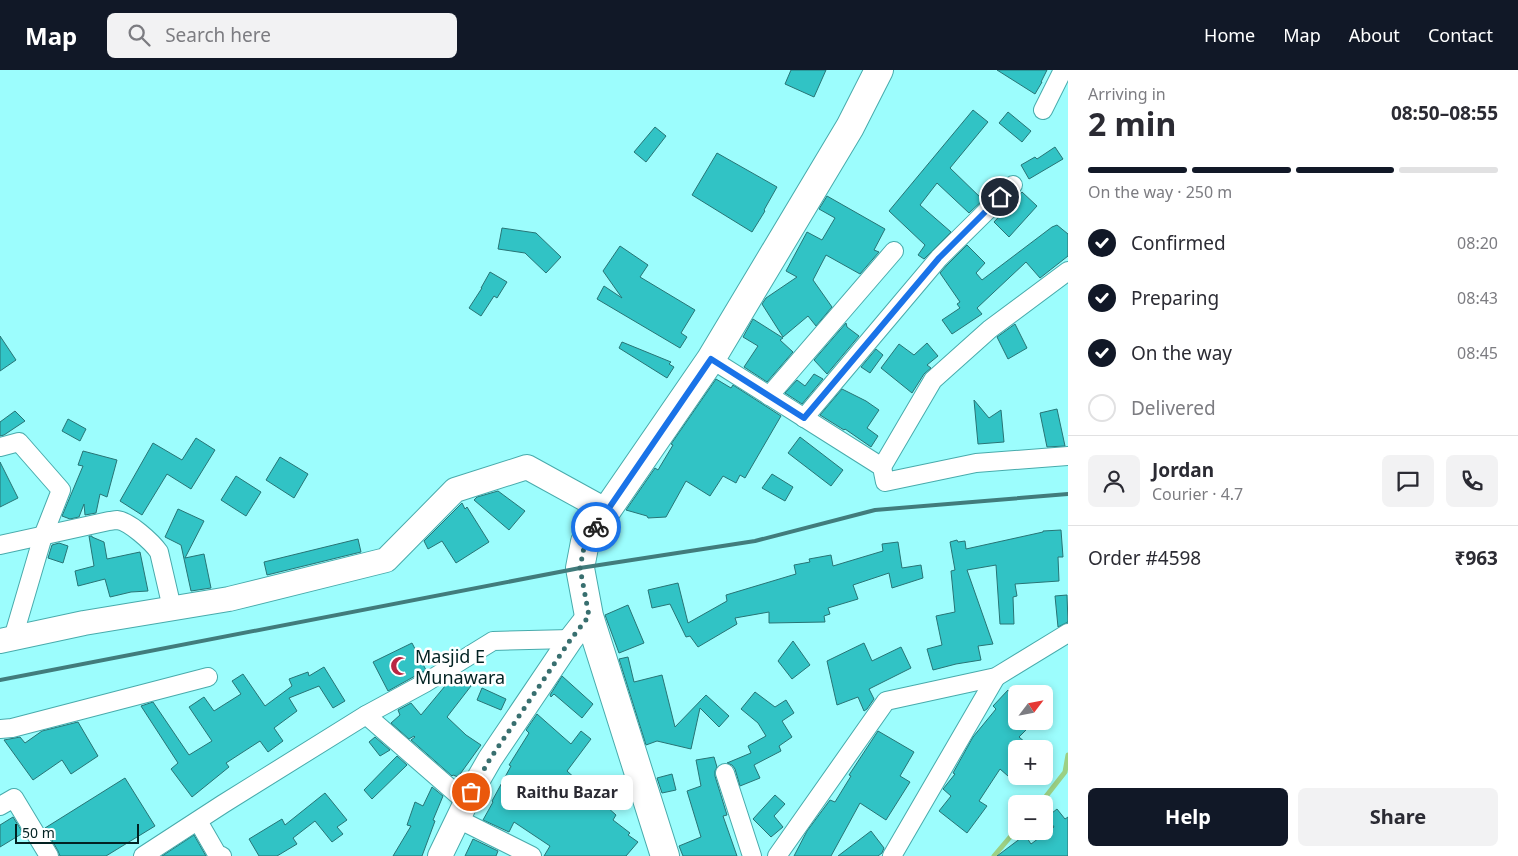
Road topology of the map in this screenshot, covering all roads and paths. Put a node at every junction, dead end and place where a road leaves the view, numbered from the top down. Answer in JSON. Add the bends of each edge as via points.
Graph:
{"nodes":[{"id":1,"x":879,"y":70,"type":"edge"},
{"id":2,"x":1063,"y":70,"type":"edge"},
{"id":3,"x":1043,"y":110,"type":"dead end"},
{"id":4,"x":1013,"y":185,"type":"dead end"},
{"id":5,"x":894,"y":251,"type":"dead end"},
{"id":6,"x":1068,"y":271,"type":"edge"},
{"id":7,"x":711,"y":359,"type":"junction"},
{"id":8,"x":769,"y":396,"type":"junction"},
{"id":9,"x":804,"y":418,"type":"junction"},
{"id":10,"x":0,"y":447,"type":"edge"},
{"id":11,"x":1068,"y":456,"type":"edge"},
{"id":12,"x":882,"y":467,"type":"junction"},
{"id":13,"x":607,"y":512,"type":"junction"},
{"id":14,"x":43,"y":536,"type":"junction"},
{"id":15,"x":0,"y":545,"type":"edge"},
{"id":16,"x":172,"y":608,"type":"junction"},
{"id":17,"x":589,"y":616,"type":"junction"},
{"id":18,"x":1068,"y":632,"type":"edge"},
{"id":19,"x":7,"y":639,"type":"edge"},
{"id":20,"x":571,"y":639,"type":"junction"},
{"id":21,"x":208,"y":677,"type":"dead end"},
{"id":22,"x":996,"y":677,"type":"junction"},
{"id":23,"x":366,"y":714,"type":"junction"},
{"id":24,"x":0,"y":729,"type":"edge"},
{"id":25,"x":725,"y":773,"type":"dead end"},
{"id":26,"x":0,"y":806,"type":"edge"},
{"id":27,"x":462,"y":810,"type":"junction"},
{"id":28,"x":198,"y":821,"type":"junction"},
{"id":29,"x":49,"y":856,"type":"edge"},
{"id":30,"x":143,"y":856,"type":"edge"},
{"id":31,"x":222,"y":856,"type":"edge"},
{"id":32,"x":440,"y":856,"type":"edge"},
{"id":33,"x":532,"y":856,"type":"edge"},
{"id":34,"x":664,"y":856,"type":"edge"},
{"id":35,"x":752,"y":856,"type":"edge"},
{"id":36,"x":777,"y":856,"type":"edge"},
{"id":37,"x":892,"y":856,"type":"edge"}],
"edges":[{"from":1,"to":7,"type":"highway","via":[[850,127]]},
{"from":2,"to":3,"type":"street"},
{"from":4,"to":9,"type":"street","via":[[939,258]]},
{"from":5,"to":8,"type":"street"},
{"from":6,"to":12,"type":"street","via":[[990,329],[933,380]]},
{"from":7,"to":8,"type":"street"},
{"from":7,"to":13,"type":"highway"},
{"from":8,"to":9,"type":"street"},
{"from":9,"to":12,"type":"street"},
{"from":10,"to":14,"type":"street","via":[[19,442],[61,490]]},
{"from":11,"to":12,"type":"street","via":[[976,463],[885,482]]},
{"from":13,"to":16,"type":"street","via":[[527,467],[455,490],[386,560],[229,599]]},
{"from":13,"to":17,"type":"highway","via":[[585,542],[580,568]]},
{"from":14,"to":15,"type":"street"},
{"from":14,"to":16,"type":"street","via":[[109,521],[126,523],[159,552]]},
{"from":14,"to":19,"type":"street"},
{"from":16,"to":19,"type":"street"},
{"from":17,"to":20,"type":"street"},
{"from":17,"to":34,"type":"highway"},
{"from":18,"to":22,"type":"street"},
{"from":20,"to":23,"type":"street","via":[[493,641],[425,683]]},
{"from":20,"to":27,"type":"street","via":[[490,759]]},
{"from":21,"to":24,"type":"street"},
{"from":22,"to":36,"type":"street","via":[[886,701]]},
{"from":22,"to":37,"type":"street"},
{"from":23,"to":27,"type":"street"},
{"from":23,"to":28,"type":"street"},
{"from":25,"to":35,"type":"street"},
{"from":26,"to":29,"type":"street","via":[[14,798]]},
{"from":27,"to":32,"type":"street"},
{"from":27,"to":33,"type":"street"},
{"from":28,"to":30,"type":"street"},
{"from":28,"to":31,"type":"street","via":[[217,854]]}]}
